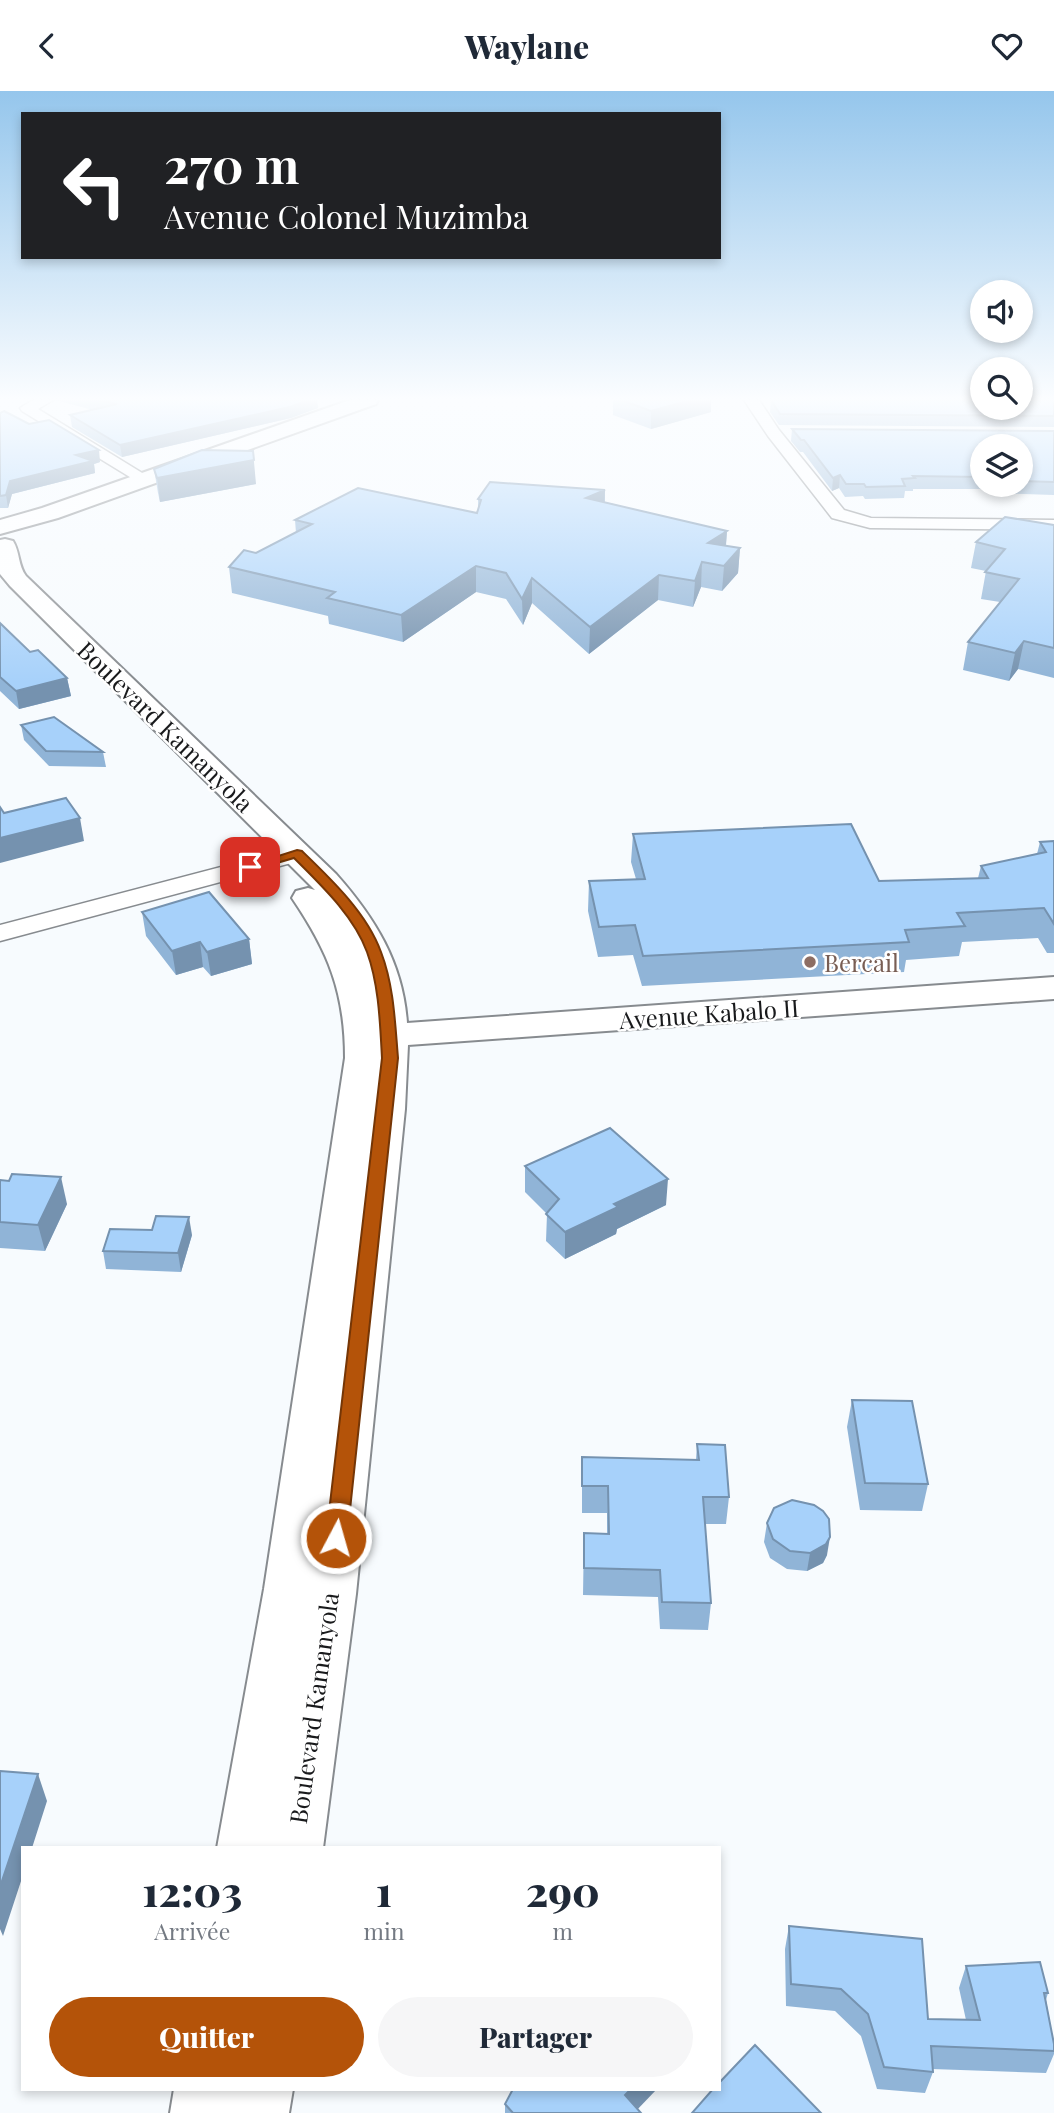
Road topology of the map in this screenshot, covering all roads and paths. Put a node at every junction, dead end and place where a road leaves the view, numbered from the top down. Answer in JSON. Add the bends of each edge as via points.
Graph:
{"nodes":[{"id":1,"x":102,"y":494,"type":"edge"},
{"id":2,"x":822,"y":494,"type":"edge"},
{"id":3,"x":1054,"y":525,"type":"edge"},
{"id":4,"x":2,"y":540,"type":"edge"},
{"id":5,"x":0,"y":589,"type":"edge"},
{"id":6,"x":97,"y":670,"type":"junction"},
{"id":7,"x":286,"y":857,"type":"junction"},
{"id":8,"x":0,"y":933,"type":"edge"},
{"id":9,"x":1054,"y":988,"type":"edge"},
{"id":10,"x":377,"y":1036,"type":"junction"},
{"id":11,"x":301,"y":1648,"type":"junction"},
{"id":12,"x":248,"y":1846,"type":"edge"},
{"id":13,"x":293,"y":1846,"type":"edge"},
{"id":14,"x":207,"y":2091,"type":"edge"},
{"id":15,"x":260,"y":2091,"type":"edge"},
{"id":16,"x":203,"y":2113,"type":"edge"},
{"id":17,"x":256,"y":2113,"type":"edge"}],
"edges":[{"from":1,"to":4,"type":"main road","via":[[50,513]]},
{"from":2,"to":3,"type":"street","via":[[838,514],[870,523]]},
{"from":4,"to":6,"type":"main road","name":"Boulevard Kamanyola","via":[[11,573]]},
{"from":5,"to":6,"type":"main road","name":"Boulevard Kamanyola"},
{"from":6,"to":7,"type":"main road","name":"Boulevard Kamanyola"},
{"from":7,"to":8,"type":"street"},
{"from":7,"to":10,"type":"main road","name":"Boulevard Kamanyola","via":[[337,937]]},
{"from":9,"to":10,"type":"main road","name":"Avenue Kabalo II"},
{"from":10,"to":11,"type":"main road","name":"Boulevard Kamanyola","via":[[362,1078]]},
{"from":11,"to":12,"type":"main road","name":"Boulevard Kamanyola"},
{"from":11,"to":13,"type":"main road","name":"Boulevard Kamanyola"},
{"from":14,"to":16,"type":"main road"},
{"from":15,"to":17,"type":"main road"}]}
